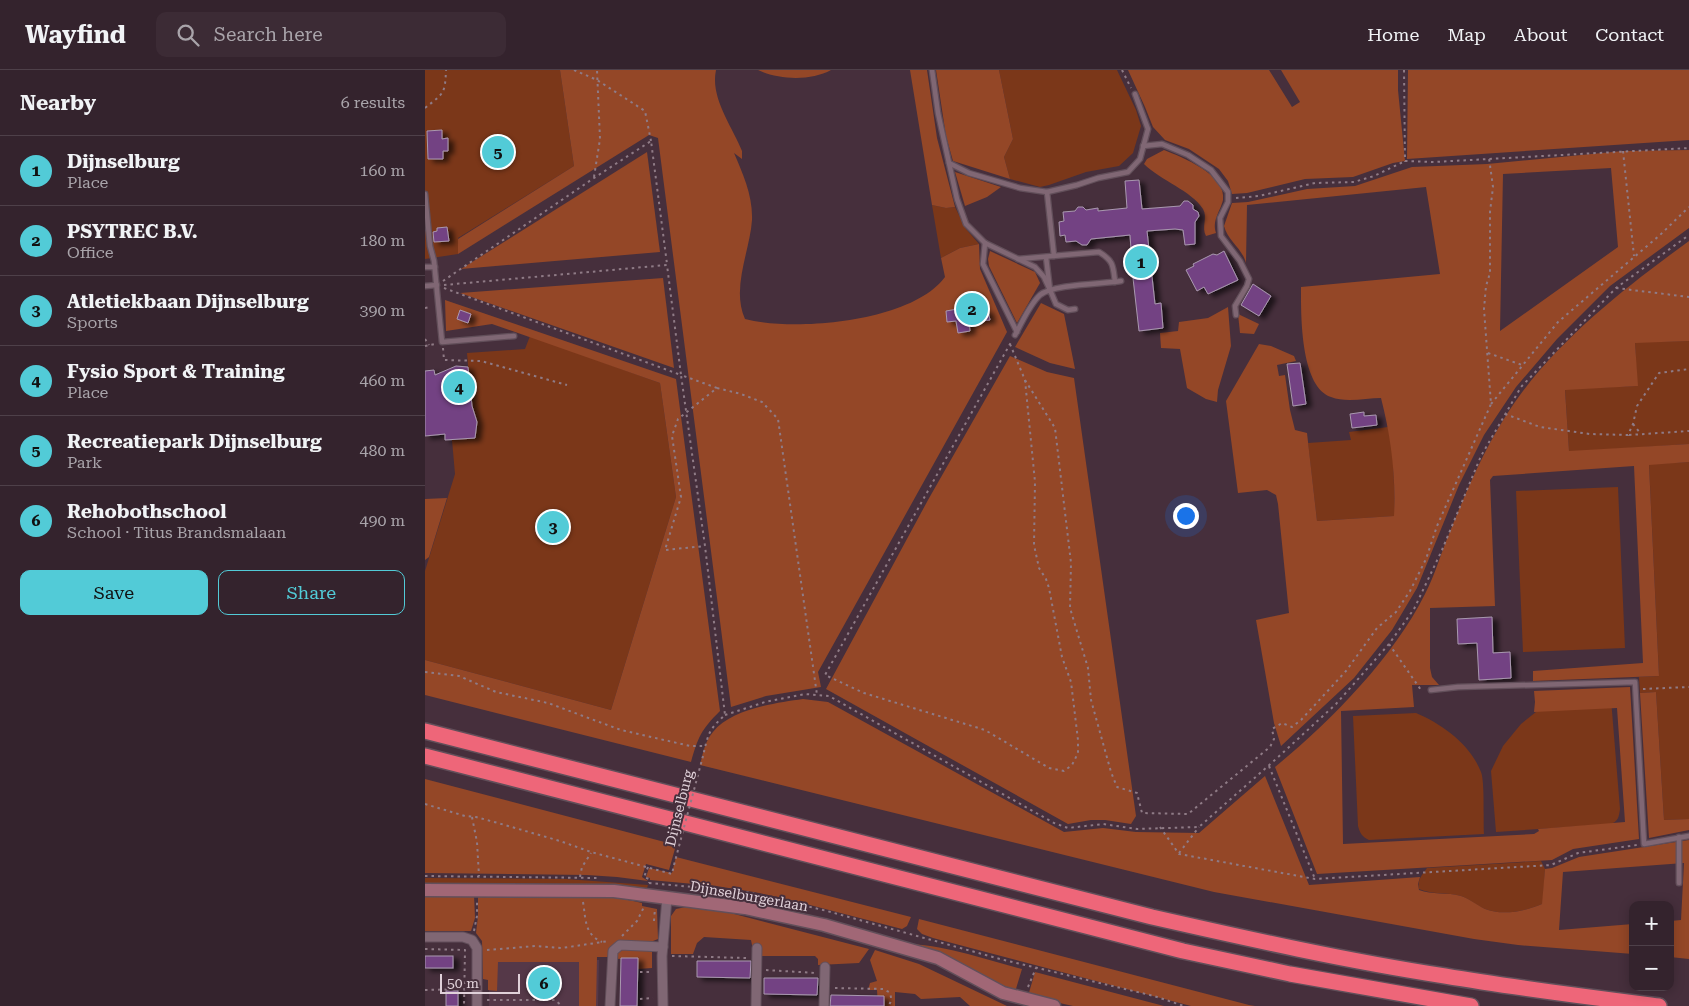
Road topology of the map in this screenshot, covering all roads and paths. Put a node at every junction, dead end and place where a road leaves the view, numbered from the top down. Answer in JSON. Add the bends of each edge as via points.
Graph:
{"nodes":[{"id":1,"x":446,"y":70,"type":"edge"},
{"id":2,"x":574,"y":70,"type":"edge"},
{"id":3,"x":597,"y":70,"type":"edge"},
{"id":4,"x":932,"y":70,"type":"edge"},
{"id":5,"x":1122,"y":70,"type":"edge"},
{"id":6,"x":1404,"y":70,"type":"edge"},
{"id":7,"x":597,"y":80,"type":"junction"},
{"id":8,"x":1135,"y":94,"type":"joint"},
{"id":9,"x":425,"y":108,"type":"edge"},
{"id":10,"x":651,"y":141,"type":"junction"},
{"id":11,"x":1143,"y":146,"type":"junction"},
{"id":12,"x":1689,"y":148,"type":"edge"},
{"id":13,"x":1623,"y":151,"type":"junction"},
{"id":14,"x":1489,"y":158,"type":"junction"},
{"id":15,"x":1405,"y":161,"type":"junction"},
{"id":16,"x":949,"y":163,"type":"junction"},
{"id":17,"x":593,"y":178,"type":"junction"},
{"id":18,"x":1047,"y":192,"type":"junction"},
{"id":19,"x":425,"y":194,"type":"edge"},
{"id":20,"x":1228,"y":198,"type":"junction"},
{"id":21,"x":1689,"y":206,"type":"edge"},
{"id":22,"x":1689,"y":235,"type":"edge"},
{"id":23,"x":985,"y":243,"type":"junction"},
{"id":24,"x":1054,"y":256,"type":"junction"},
{"id":25,"x":1046,"y":257,"type":"junction"},
{"id":26,"x":1634,"y":257,"type":"junction"},
{"id":27,"x":1016,"y":259,"type":"junction"},
{"id":28,"x":667,"y":265,"type":"junction"},
{"id":29,"x":425,"y":267,"type":"edge"},
{"id":30,"x":435,"y":267,"type":"junction"},
{"id":31,"x":1115,"y":282,"type":"junction"},
{"id":32,"x":1121,"y":282,"type":"dead end"},
{"id":33,"x":437,"y":285,"type":"junction"},
{"id":34,"x":425,"y":286,"type":"edge"},
{"id":35,"x":1616,"y":288,"type":"junction"},
{"id":36,"x":1049,"y":290,"type":"junction"},
{"id":37,"x":1689,"y":297,"type":"edge"},
{"id":38,"x":1075,"y":309,"type":"dead end"},
{"id":39,"x":1236,"y":315,"type":"dead end"},
{"id":40,"x":1016,"y":334,"type":"junction"},
{"id":41,"x":514,"y":336,"type":"dead end"},
{"id":42,"x":425,"y":339,"type":"edge"},
{"id":43,"x":442,"y":342,"type":"junction"},
{"id":44,"x":1010,"y":344,"type":"junction"},
{"id":45,"x":425,"y":346,"type":"edge"},
{"id":46,"x":430,"y":346,"type":"junction"},
{"id":47,"x":1488,"y":353,"type":"junction"},
{"id":48,"x":1522,"y":365,"type":"junction"},
{"id":49,"x":1689,"y":369,"type":"edge"},
{"id":50,"x":1655,"y":370,"type":"dead end"},
{"id":51,"x":1659,"y":372,"type":"junction"},
{"id":52,"x":681,"y":375,"type":"junction"},
{"id":53,"x":1025,"y":380,"type":"junction"},
{"id":54,"x":567,"y":385,"type":"dead end"},
{"id":55,"x":717,"y":388,"type":"junction"},
{"id":56,"x":1491,"y":404,"type":"junction"},
{"id":57,"x":686,"y":412,"type":"junction"},
{"id":58,"x":1505,"y":414,"type":"junction"},
{"id":59,"x":1633,"y":424,"type":"junction"},
{"id":60,"x":1689,"y":431,"type":"edge"},
{"id":61,"x":1641,"y":434,"type":"junction"},
{"id":62,"x":1628,"y":435,"type":"junction"},
{"id":63,"x":705,"y":546,"type":"junction"},
{"id":64,"x":1389,"y":644,"type":"junction"},
{"id":65,"x":425,"y":672,"type":"edge"},
{"id":66,"x":1689,"y":688,"type":"edge"},
{"id":67,"x":1431,"y":690,"type":"joint"},
{"id":68,"x":1636,"y":690,"type":"junction"},
{"id":69,"x":817,"y":695,"type":"junction"},
{"id":70,"x":725,"y":715,"type":"junction"},
{"id":71,"x":425,"y":731,"type":"edge"},
{"id":72,"x":705,"y":746,"type":"junction"},
{"id":73,"x":425,"y":756,"type":"edge"},
{"id":74,"x":1269,"y":766,"type":"junction"},
{"id":75,"x":425,"y":804,"type":"edge"},
{"id":76,"x":1160,"y":827,"type":"junction"},
{"id":77,"x":1199,"y":827,"type":"junction"},
{"id":78,"x":1689,"y":836,"type":"edge"},
{"id":79,"x":1679,"y":837,"type":"junction"},
{"id":80,"x":1644,"y":844,"type":"junction"},
{"id":81,"x":1179,"y":854,"type":"junction"},
{"id":82,"x":648,"y":867,"type":"junction"},
{"id":83,"x":1315,"y":879,"type":"junction"},
{"id":84,"x":1679,"y":883,"type":"dead end"},
{"id":85,"x":425,"y":890,"type":"edge"},
{"id":86,"x":667,"y":898,"type":"junction"},
{"id":87,"x":647,"y":900,"type":"junction"},
{"id":88,"x":425,"y":937,"type":"edge"},
{"id":89,"x":616,"y":944,"type":"junction"},
{"id":90,"x":477,"y":948,"type":"junction"},
{"id":91,"x":757,"y":948,"type":"dead end"},
{"id":92,"x":425,"y":949,"type":"edge"},
{"id":93,"x":662,"y":951,"type":"junction"},
{"id":94,"x":757,"y":958,"type":"junction"},
{"id":95,"x":1036,"y":968,"type":"dead end"},
{"id":96,"x":756,"y":970,"type":"junction"},
{"id":97,"x":825,"y":970,"type":"joint"},
{"id":98,"x":640,"y":972,"type":"dead end"},
{"id":99,"x":654,"y":972,"type":"dead end"},
{"id":100,"x":825,"y":988,"type":"junction"},
{"id":101,"x":477,"y":989,"type":"junction"},
{"id":102,"x":425,"y":990,"type":"edge"},
{"id":103,"x":464,"y":990,"type":"junction"},
{"id":104,"x":654,"y":998,"type":"dead end"},
{"id":105,"x":640,"y":999,"type":"dead end"},
{"id":106,"x":1023,"y":1002,"type":"edge"},
{"id":107,"x":477,"y":1003,"type":"edge"},
{"id":108,"x":465,"y":1006,"type":"edge"},
{"id":109,"x":562,"y":1006,"type":"edge"},
{"id":110,"x":610,"y":1006,"type":"edge"},
{"id":111,"x":663,"y":1006,"type":"edge"},
{"id":112,"x":757,"y":1006,"type":"edge"},
{"id":113,"x":824,"y":1006,"type":"edge"},
{"id":114,"x":888,"y":1006,"type":"edge"},
{"id":115,"x":1054,"y":1006,"type":"edge"},
{"id":116,"x":1471,"y":1006,"type":"edge"},
{"id":117,"x":1659,"y":1006,"type":"edge"}],
"edges":[{"from":1,"to":9,"type":"path","via":[[442,95]]},
{"from":2,"to":7,"type":"path"},
{"from":3,"to":7,"type":"path"},
{"from":4,"to":16,"type":"lane"},
{"from":5,"to":8,"type":"path"},
{"from":6,"to":15,"type":"path"},
{"from":7,"to":10,"type":"path","via":[[645,111]]},
{"from":7,"to":17,"type":"path","via":[[600,139]]},
{"from":8,"to":11,"type":"lane","via":[[1148,129]]},
{"from":10,"to":17,"type":"path"},
{"from":10,"to":28,"type":"path"},
{"from":11,"to":18,"type":"lane","via":[[1140,159],[1128,172]]},
{"from":11,"to":20,"type":"lane","via":[[1162,144],[1188,155],[1211,170],[1224,185]]},
{"from":12,"to":13,"type":"path"},
{"from":13,"to":14,"type":"path"},
{"from":13,"to":26,"type":"path"},
{"from":14,"to":15,"type":"path"},
{"from":14,"to":47,"type":"path","via":[[1493,187],[1490,273],[1485,309]]},
{"from":15,"to":20,"type":"path","via":[[1354,182],[1315,183],[1259,196]]},
{"from":16,"to":18,"type":"lane","via":[[969,174]]},
{"from":16,"to":23,"type":"lane","via":[[966,224]]},
{"from":17,"to":33,"type":"path"},
{"from":18,"to":24,"type":"lane"},
{"from":19,"to":30,"type":"lane"},
{"from":20,"to":39,"type":"lane","via":[[1220,218],[1221,236],[1249,279],[1235,306]]},
{"from":21,"to":26,"type":"path"},
{"from":22,"to":35,"type":"path"},
{"from":23,"to":27,"type":"lane"},
{"from":23,"to":40,"type":"lane","via":[[983,264]]},
{"from":24,"to":25,"type":"lane"},
{"from":24,"to":31,"type":"lane","via":[[1099,252],[1109,258]]},
{"from":25,"to":27,"type":"lane"},
{"from":25,"to":36,"type":"lane"},
{"from":26,"to":48,"type":"path","via":[[1558,322]]},
{"from":27,"to":36,"type":"lane","via":[[1035,268],[1044,277]]},
{"from":28,"to":33,"type":"path"},
{"from":28,"to":52,"type":"path"},
{"from":29,"to":30,"type":"lane"},
{"from":30,"to":33,"type":"lane"},
{"from":31,"to":32,"type":"lane"},
{"from":31,"to":36,"type":"lane"},
{"from":33,"to":34,"type":"lane"},
{"from":33,"to":43,"type":"lane"},
{"from":33,"to":52,"type":"path"},
{"from":35,"to":37,"type":"path"},
{"from":35,"to":58,"type":"path","via":[[1521,387]]},
{"from":36,"to":38,"type":"lane","via":[[1056,304],[1068,310]]},
{"from":36,"to":40,"type":"lane","via":[[1036,300]]},
{"from":40,"to":44,"type":"path"},
{"from":41,"to":43,"type":"lane"},
{"from":42,"to":46,"type":"path"},
{"from":43,"to":46,"type":"path"},
{"from":43,"to":54,"type":"path","via":[[444,360],[481,362]]},
{"from":44,"to":53,"type":"path"},
{"from":44,"to":53,"type":"path","via":[[825,675],[864,694],[985,730],[1049,768],[1064,770],[1072,765],[1078,753],[1078,740],[1071,682],[1062,657],[1049,588],[1039,568],[1034,545],[1035,482]]},
{"from":45,"to":46,"type":"path"},
{"from":47,"to":48,"type":"path"},
{"from":47,"to":56,"type":"path"},
{"from":48,"to":56,"type":"path"},
{"from":49,"to":51,"type":"path"},
{"from":50,"to":51,"type":"path"},
{"from":51,"to":59,"type":"path","via":[[1637,406]]},
{"from":52,"to":55,"type":"path"},
{"from":52,"to":57,"type":"path"},
{"from":53,"to":56,"type":"path","via":[[1055,428],[1071,562],[1070,608],[1088,668],[1099,732],[1117,787],[1137,793],[1141,813],[1188,814],[1270,747],[1274,739],[1272,729],[1282,723],[1291,726],[1301,720],[1346,671],[1377,628],[1396,612],[1410,591]]},
{"from":55,"to":57,"type":"path"},
{"from":55,"to":69,"type":"path","via":[[762,402],[778,420]]},
{"from":57,"to":63,"type":"path"},
{"from":57,"to":63,"type":"path","via":[[678,418],[672,436],[681,497],[665,550]]},
{"from":58,"to":62,"type":"path","via":[[1540,427]]},
{"from":58,"to":64,"type":"path","via":[[1481,456],[1414,609]]},
{"from":59,"to":61,"type":"path"},
{"from":59,"to":62,"type":"path"},
{"from":60,"to":61,"type":"path"},
{"from":61,"to":62,"type":"path"},
{"from":63,"to":70,"type":"path"},
{"from":64,"to":67,"type":"path","via":[[1421,690]]},
{"from":64,"to":74,"type":"path","via":[[1336,704]]},
{"from":65,"to":72,"type":"path","via":[[459,676],[496,692],[547,703],[621,730],[690,746]]},
{"from":66,"to":68,"type":"path"},
{"from":67,"to":68,"type":"lane","via":[[1635,682]]},
{"from":68,"to":80,"type":"lane"},
{"from":69,"to":70,"type":"path","via":[[805,694],[765,702]]},
{"from":69,"to":76,"type":"path","via":[[829,696],[1068,828],[1103,824],[1137,829]]},
{"from":70,"to":72,"type":"path","name":"Dijnselburg","via":[[712,726]]},
{"from":71,"to":117,"type":"highway","via":[[1213,931],[1444,976]]},
{"from":72,"to":82,"type":"path","name":"Dijnselburg","bridge":true,"via":[[672,874]]},
{"from":73,"to":116,"type":"highway","via":[[1183,950],[1290,974]]},
{"from":74,"to":77,"type":"path"},
{"from":74,"to":83,"type":"path"},
{"from":75,"to":82,"type":"path"},
{"from":76,"to":77,"type":"path"},
{"from":76,"to":81,"type":"path"},
{"from":77,"to":81,"type":"path"},
{"from":78,"to":79,"type":"lane"},
{"from":79,"to":80,"type":"lane"},
{"from":79,"to":84,"type":"lane"},
{"from":80,"to":83,"type":"path","via":[[1578,853],[1551,865]]},
{"from":81,"to":83,"type":"path"},
{"from":82,"to":87,"type":"path","via":[[644,877],[649,879]]},
{"from":85,"to":87,"type":"main road","name":"Dijnselburgerlaan","via":[[614,891]]},
{"from":86,"to":87,"type":"main road","name":"Dijnselburgerlaan"},
{"from":86,"to":93,"type":"street"},
{"from":86,"to":106,"type":"main road","name":"Dijnselburgerlaan","via":[[745,908],[824,925],[938,958]]},
{"from":87,"to":89,"type":"path","via":[[637,922]]},
{"from":88,"to":90,"type":"street","via":[[463,937],[472,940]]},
{"from":89,"to":90,"type":"path"},
{"from":89,"to":93,"type":"street"},
{"from":89,"to":110,"type":"street","via":[[611,959]]},
{"from":90,"to":101,"type":"street"},
{"from":91,"to":94,"type":"street"},
{"from":92,"to":103,"type":"path","via":[[465,950]]},
{"from":93,"to":94,"type":"path"},
{"from":93,"to":111,"type":"street"},
{"from":94,"to":96,"type":"street"},
{"from":95,"to":106,"type":"path"},
{"from":96,"to":97,"type":"path"},
{"from":96,"to":112,"type":"street"},
{"from":97,"to":100,"type":"street"},
{"from":98,"to":99,"type":"path"},
{"from":100,"to":113,"type":"street"},
{"from":100,"to":114,"type":"path","via":[[883,989],[891,996]]},
{"from":101,"to":103,"type":"path"},
{"from":101,"to":107,"type":"street"},
{"from":102,"to":103,"type":"path"},
{"from":103,"to":108,"type":"path"},
{"from":104,"to":105,"type":"path"},
{"from":106,"to":115,"type":"main road","name":"Dijnselburgerlaan"},
{"from":107,"to":109,"type":"path","via":[[555,1000]]}]}
